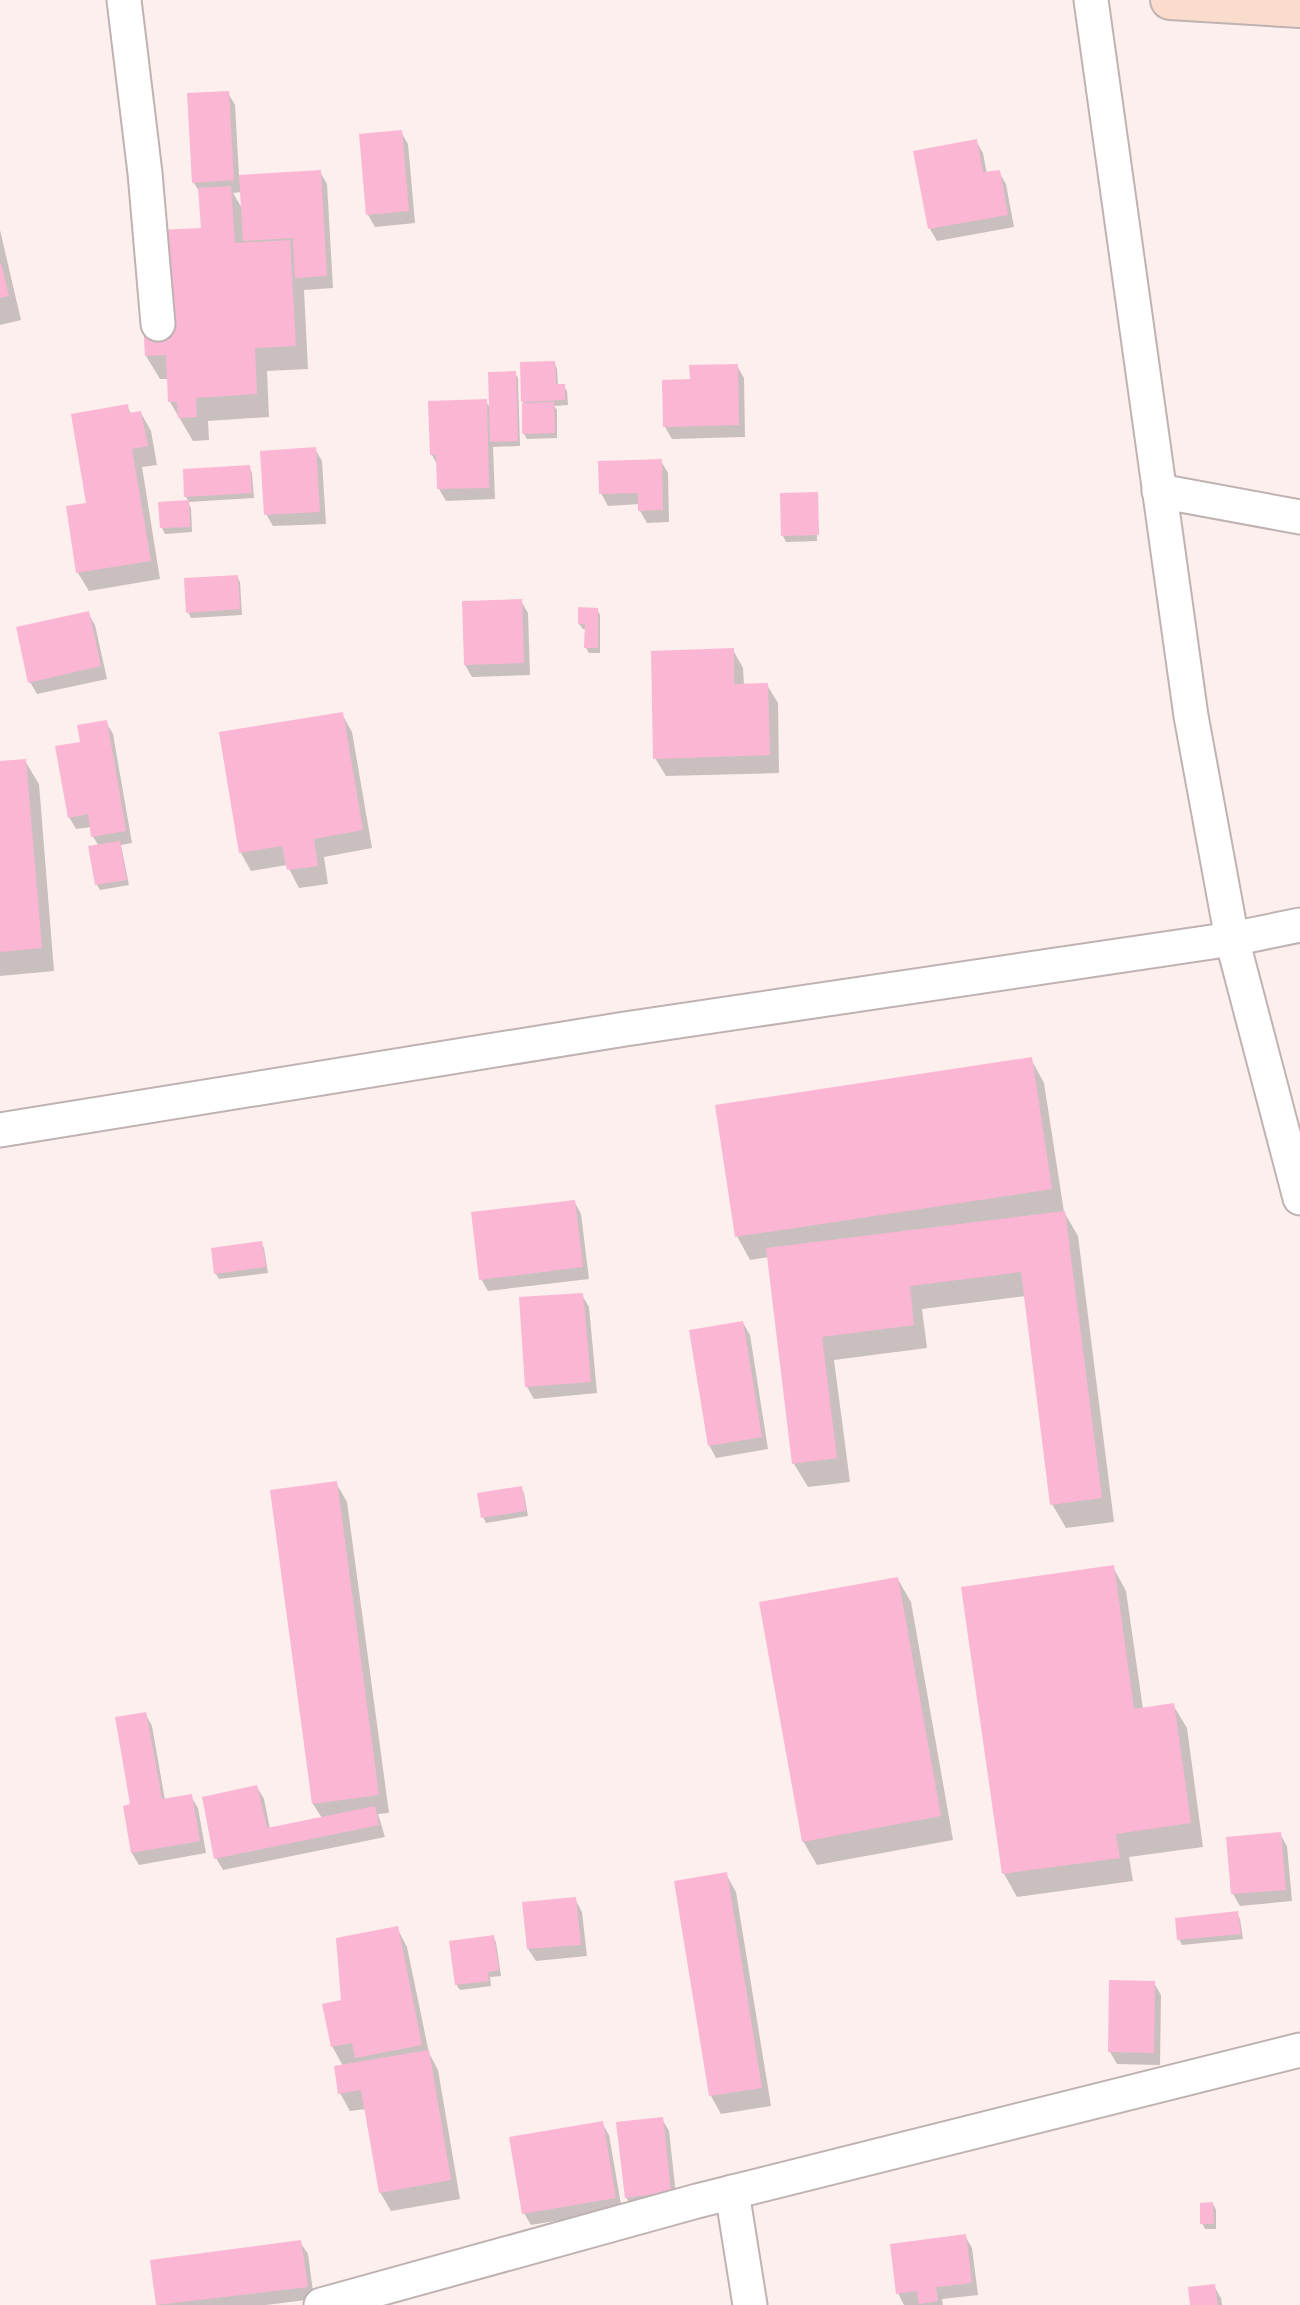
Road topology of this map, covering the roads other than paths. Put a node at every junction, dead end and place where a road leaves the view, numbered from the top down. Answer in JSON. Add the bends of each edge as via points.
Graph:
{"nodes":[{"id":1,"x":124,"y":0,"type":"edge"},
{"id":2,"x":1090,"y":0,"type":"edge"},
{"id":3,"x":1170,"y":0,"type":"edge"},
{"id":4,"x":1300,"y":8,"type":"edge"},
{"id":5,"x":158,"y":324,"type":"dead end"},
{"id":6,"x":1159,"y":491,"type":"junction"},
{"id":7,"x":1300,"y":517,"type":"edge"},
{"id":8,"x":1300,"y":925,"type":"edge"},
{"id":9,"x":1232,"y":939,"type":"junction"},
{"id":10,"x":0,"y":1130,"type":"edge"},
{"id":11,"x":1300,"y":1198,"type":"edge"},
{"id":12,"x":1300,"y":2050,"type":"edge"},
{"id":13,"x":732,"y":2192,"type":"junction"},
{"id":14,"x":321,"y":2305,"type":"edge"},
{"id":15,"x":750,"y":2305,"type":"edge"}],
"edges":[{"from":1,"to":5,"type":"street"},
{"from":2,"to":6,"type":"street"},
{"from":3,"to":4,"type":"street"},
{"from":6,"to":7,"type":"street"},
{"from":6,"to":9,"type":"street","via":[[1191,716]]},
{"from":8,"to":9,"type":"street"},
{"from":9,"to":10,"type":"street","via":[[611,1031]]},
{"from":9,"to":11,"type":"street"},
{"from":12,"to":13,"type":"street"},
{"from":13,"to":14,"type":"street"},
{"from":13,"to":15,"type":"street"}]}
